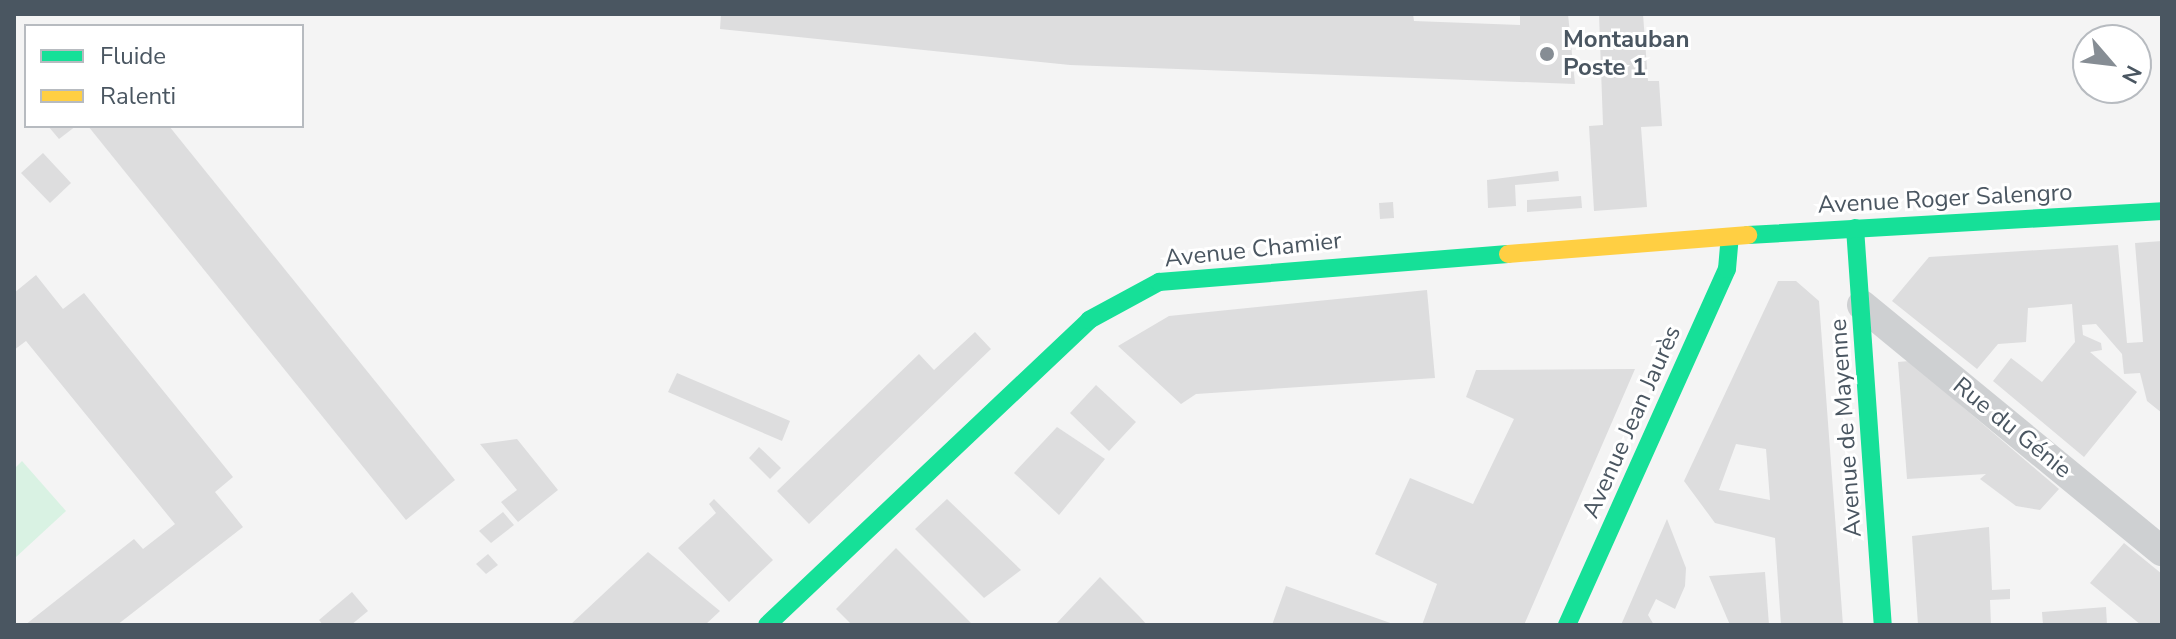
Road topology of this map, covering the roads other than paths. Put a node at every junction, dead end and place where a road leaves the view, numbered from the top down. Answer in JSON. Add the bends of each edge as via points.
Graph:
{"nodes":[{"id":1,"x":2162,"y":211,"type":"edge"},
{"id":2,"x":1855,"y":228,"type":"junction"},
{"id":3,"x":1730,"y":237,"type":"junction"},
{"id":4,"x":1862,"y":305,"type":"junction"},
{"id":5,"x":2162,"y":551,"type":"edge"},
{"id":6,"x":767,"y":625,"type":"edge"},
{"id":7,"x":1567,"y":625,"type":"edge"},
{"id":8,"x":1883,"y":625,"type":"edge"}],
"edges":[{"from":1,"to":2,"type":"main road","name":"Avenue Roger Salengro"},
{"from":2,"to":3,"type":"main road","name":"Avenue Roger Salengro"},
{"from":2,"to":4,"type":"main road","name":"Avenue de Mayenne"},
{"from":3,"to":6,"type":"main road","name":"Avenue Chamier","via":[[1159,282],[1089,320]]},
{"from":3,"to":7,"type":"main road","name":"Avenue Jean Jaurès","via":[[1727,269]]},
{"from":4,"to":5,"type":"street","name":"Rue du Génie"},
{"from":4,"to":8,"type":"main road","name":"Avenue de Mayenne"}]}
